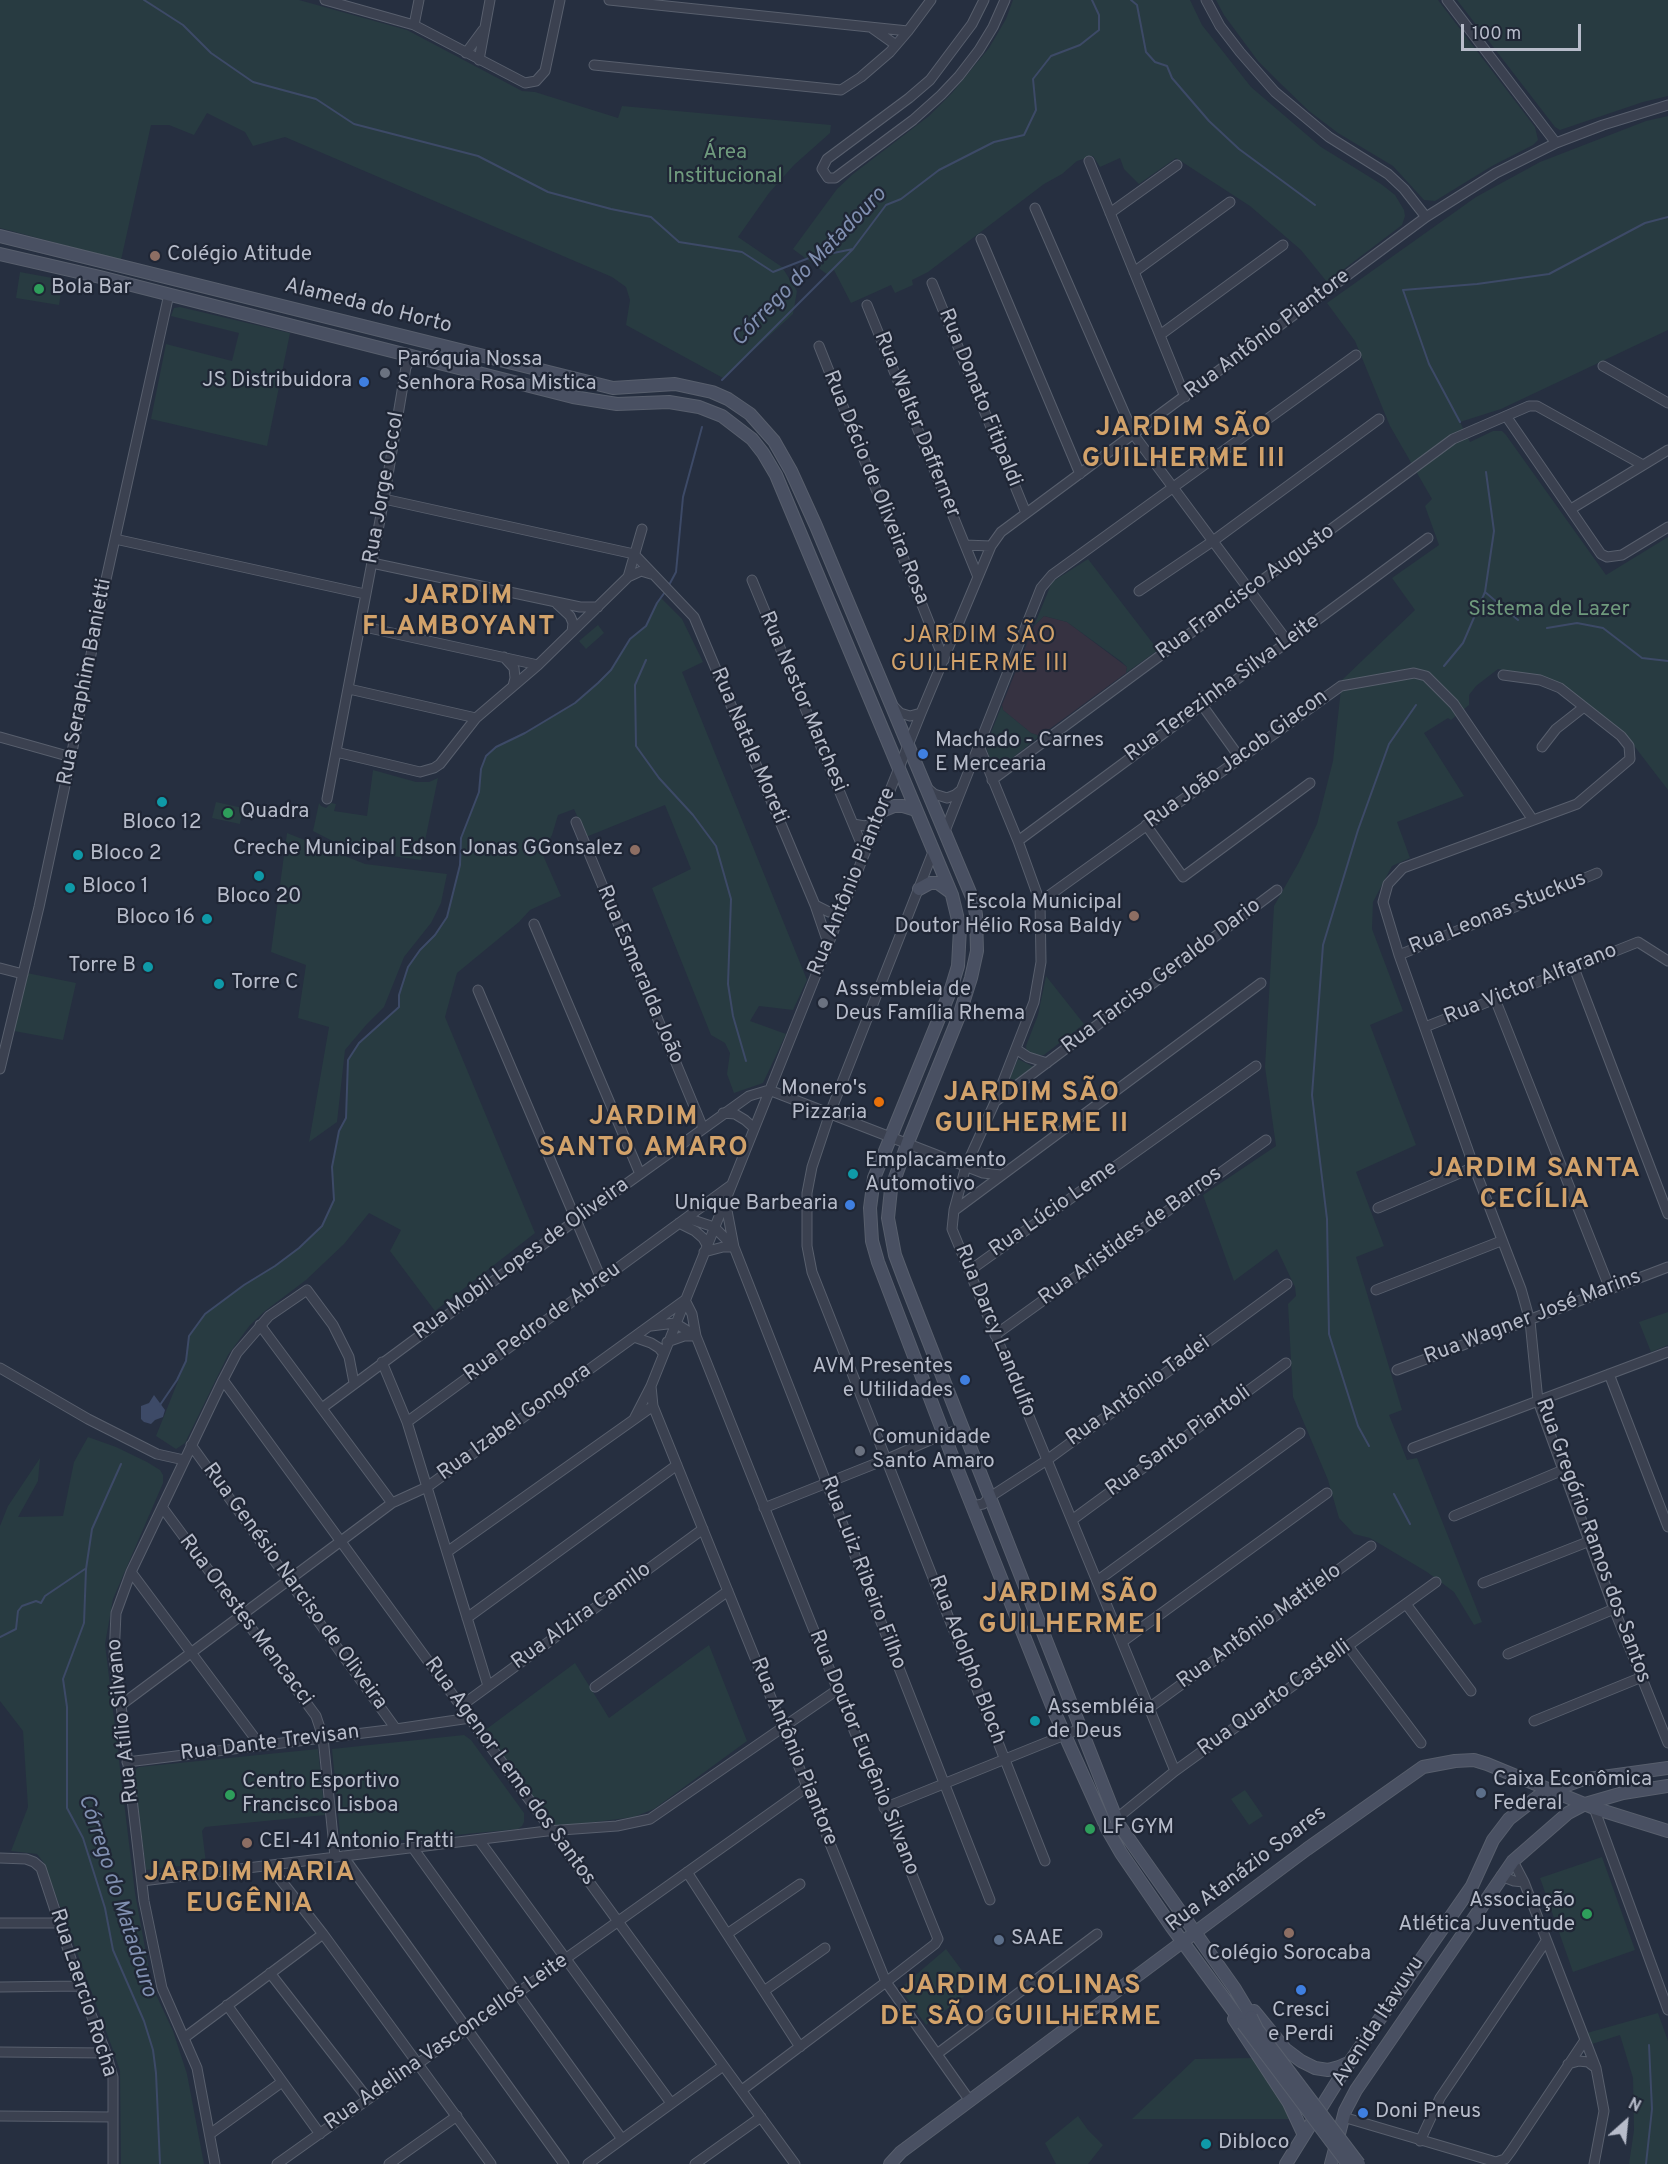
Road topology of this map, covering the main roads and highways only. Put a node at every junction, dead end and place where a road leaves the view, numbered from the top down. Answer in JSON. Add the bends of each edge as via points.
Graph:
{"nodes":[{"id":1,"x":0,"y":237,"type":"edge"},
{"id":2,"x":0,"y":254,"type":"edge"},
{"id":3,"x":207,"y":288,"type":"junction"},
{"id":4,"x":169,"y":294,"type":"junction"},
{"id":5,"x":916,"y":810,"type":"junction"},
{"id":6,"x":880,"y":816,"type":"road end"},
{"id":7,"x":952,"y":848,"type":"junction"},
{"id":8,"x":933,"y":852,"type":"junction"},
{"id":9,"x":939,"y":867,"type":"junction"},
{"id":10,"x":920,"y":887,"type":"road end"},
{"id":11,"x":952,"y":895,"type":"junction"},
{"id":12,"x":1668,"y":1768,"type":"edge"},
{"id":13,"x":1668,"y":1786,"type":"edge"},
{"id":14,"x":1551,"y":1791,"type":"junction"},
{"id":15,"x":1589,"y":1806,"type":"junction"},
{"id":16,"x":1112,"y":1822,"type":"junction"},
{"id":17,"x":1668,"y":1831,"type":"edge"},
{"id":18,"x":1196,"y":1932,"type":"junction"},
{"id":19,"x":1183,"y":1942,"type":"junction"},
{"id":20,"x":1235,"y":1989,"type":"junction"},
{"id":21,"x":1230,"y":2006,"type":"junction"},
{"id":22,"x":1247,"y":2020,"type":"junction"},
{"id":23,"x":1351,"y":2061,"type":"junction"},
{"id":24,"x":1321,"y":2106,"type":"junction"},
{"id":25,"x":1303,"y":2133,"type":"junction"},
{"id":26,"x":1333,"y":2150,"type":"junction"},
{"id":27,"x":890,"y":2164,"type":"edge"},
{"id":28,"x":1286,"y":2164,"type":"edge"},
{"id":29,"x":1330,"y":2164,"type":"edge"},
{"id":30,"x":1348,"y":2164,"type":"edge"},
{"id":31,"x":1359,"y":2164,"type":"edge"}],
"edges":[{"from":1,"to":3,"type":"main road","name":"Alameda do Horto"},
{"from":2,"to":4,"type":"main road","name":"Alameda do Horto"},
{"from":3,"to":4,"type":"main road","via":[[181,284]]},
{"from":3,"to":7,"type":"main road","name":"Alameda do Horto","via":[[613,388],[675,384],[712,392],[750,414],[767,431],[791,471]]},
{"from":4,"to":5,"type":"main road","name":"Alameda do Horto","via":[[602,403],[677,403],[722,416],[752,440],[776,475]]},
{"from":5,"to":6,"type":"main road","via":[[894,806]]},
{"from":5,"to":8,"type":"main road","name":"Alameda do Horto"},
{"from":7,"to":8,"type":"main road","via":[[944,841]]},
{"from":7,"to":9,"type":"main road","via":[[951,859]]},
{"from":7,"to":16,"type":"main road","name":"Alameda do Horto","via":[[974,902],[977,951],[959,1016],[891,1189],[888,1218],[895,1255],[1082,1728]]},
{"from":8,"to":9,"type":"main road"},
{"from":9,"to":11,"type":"main road"},
{"from":10,"to":11,"type":"main road","via":[[938,883]]},
{"from":11,"to":16,"type":"main road","via":[[960,928],[958,966],[874,1178],[870,1208],[872,1241],[972,1506],[1065,1736]]},
{"from":12,"to":14,"type":"main road","name":"Avenida Itavuvu","via":[[1581,1780]]},
{"from":13,"to":15,"type":"main road","name":"Avenida Itavuvu","via":[[1623,1793]]},
{"from":14,"to":15,"type":"main road","name":"Rua Atanázio Soares"},
{"from":14,"to":18,"type":"main road","name":"Rua Atanázio Soares","via":[[1474,1760],[1423,1767]]},
{"from":14,"to":23,"type":"main road","name":"Avenida Itavuvu","via":[[1540,1795],[1502,1827],[1472,1886]]},
{"from":15,"to":17,"type":"main road","name":"Rua Atanázio Soares"},
{"from":15,"to":26,"type":"main road","name":"Avenida Itavuvu","via":[[1568,1813],[1501,1876],[1356,2090]]},
{"from":16,"to":18,"type":"main road"},
{"from":16,"to":19,"type":"main road","via":[[1121,1853]]},
{"from":18,"to":19,"type":"main road","name":"Rua Atanázio Soares"},
{"from":18,"to":20,"type":"main road"},
{"from":19,"to":21,"type":"main road"},
{"from":19,"to":27,"type":"main road","name":"Rua Atanázio Soares"},
{"from":20,"to":22,"type":"main road"},
{"from":20,"to":23,"type":"main road","via":[[1285,2049],[1301,2061],[1328,2070]]},
{"from":21,"to":22,"type":"main road"},
{"from":21,"to":25,"type":"main road","via":[[1232,2016],[1289,2103]]},
{"from":22,"to":24,"type":"main road"},
{"from":22,"to":30,"type":"main road","bridge":true},
{"from":22,"to":31,"type":"main road","bridge":true},
{"from":23,"to":24,"type":"main road","name":"Avenida Itavuvu"},
{"from":24,"to":25,"type":"main road","name":"Avenida Itavuvu"},
{"from":24,"to":26,"type":"main road","name":"Avenida Itavuvu","via":[[1328,2120]]},
{"from":25,"to":28,"type":"main road","name":"Avenida Itavuvu"},
{"from":26,"to":29,"type":"main road","name":"Avenida Itavuvu"}]}
